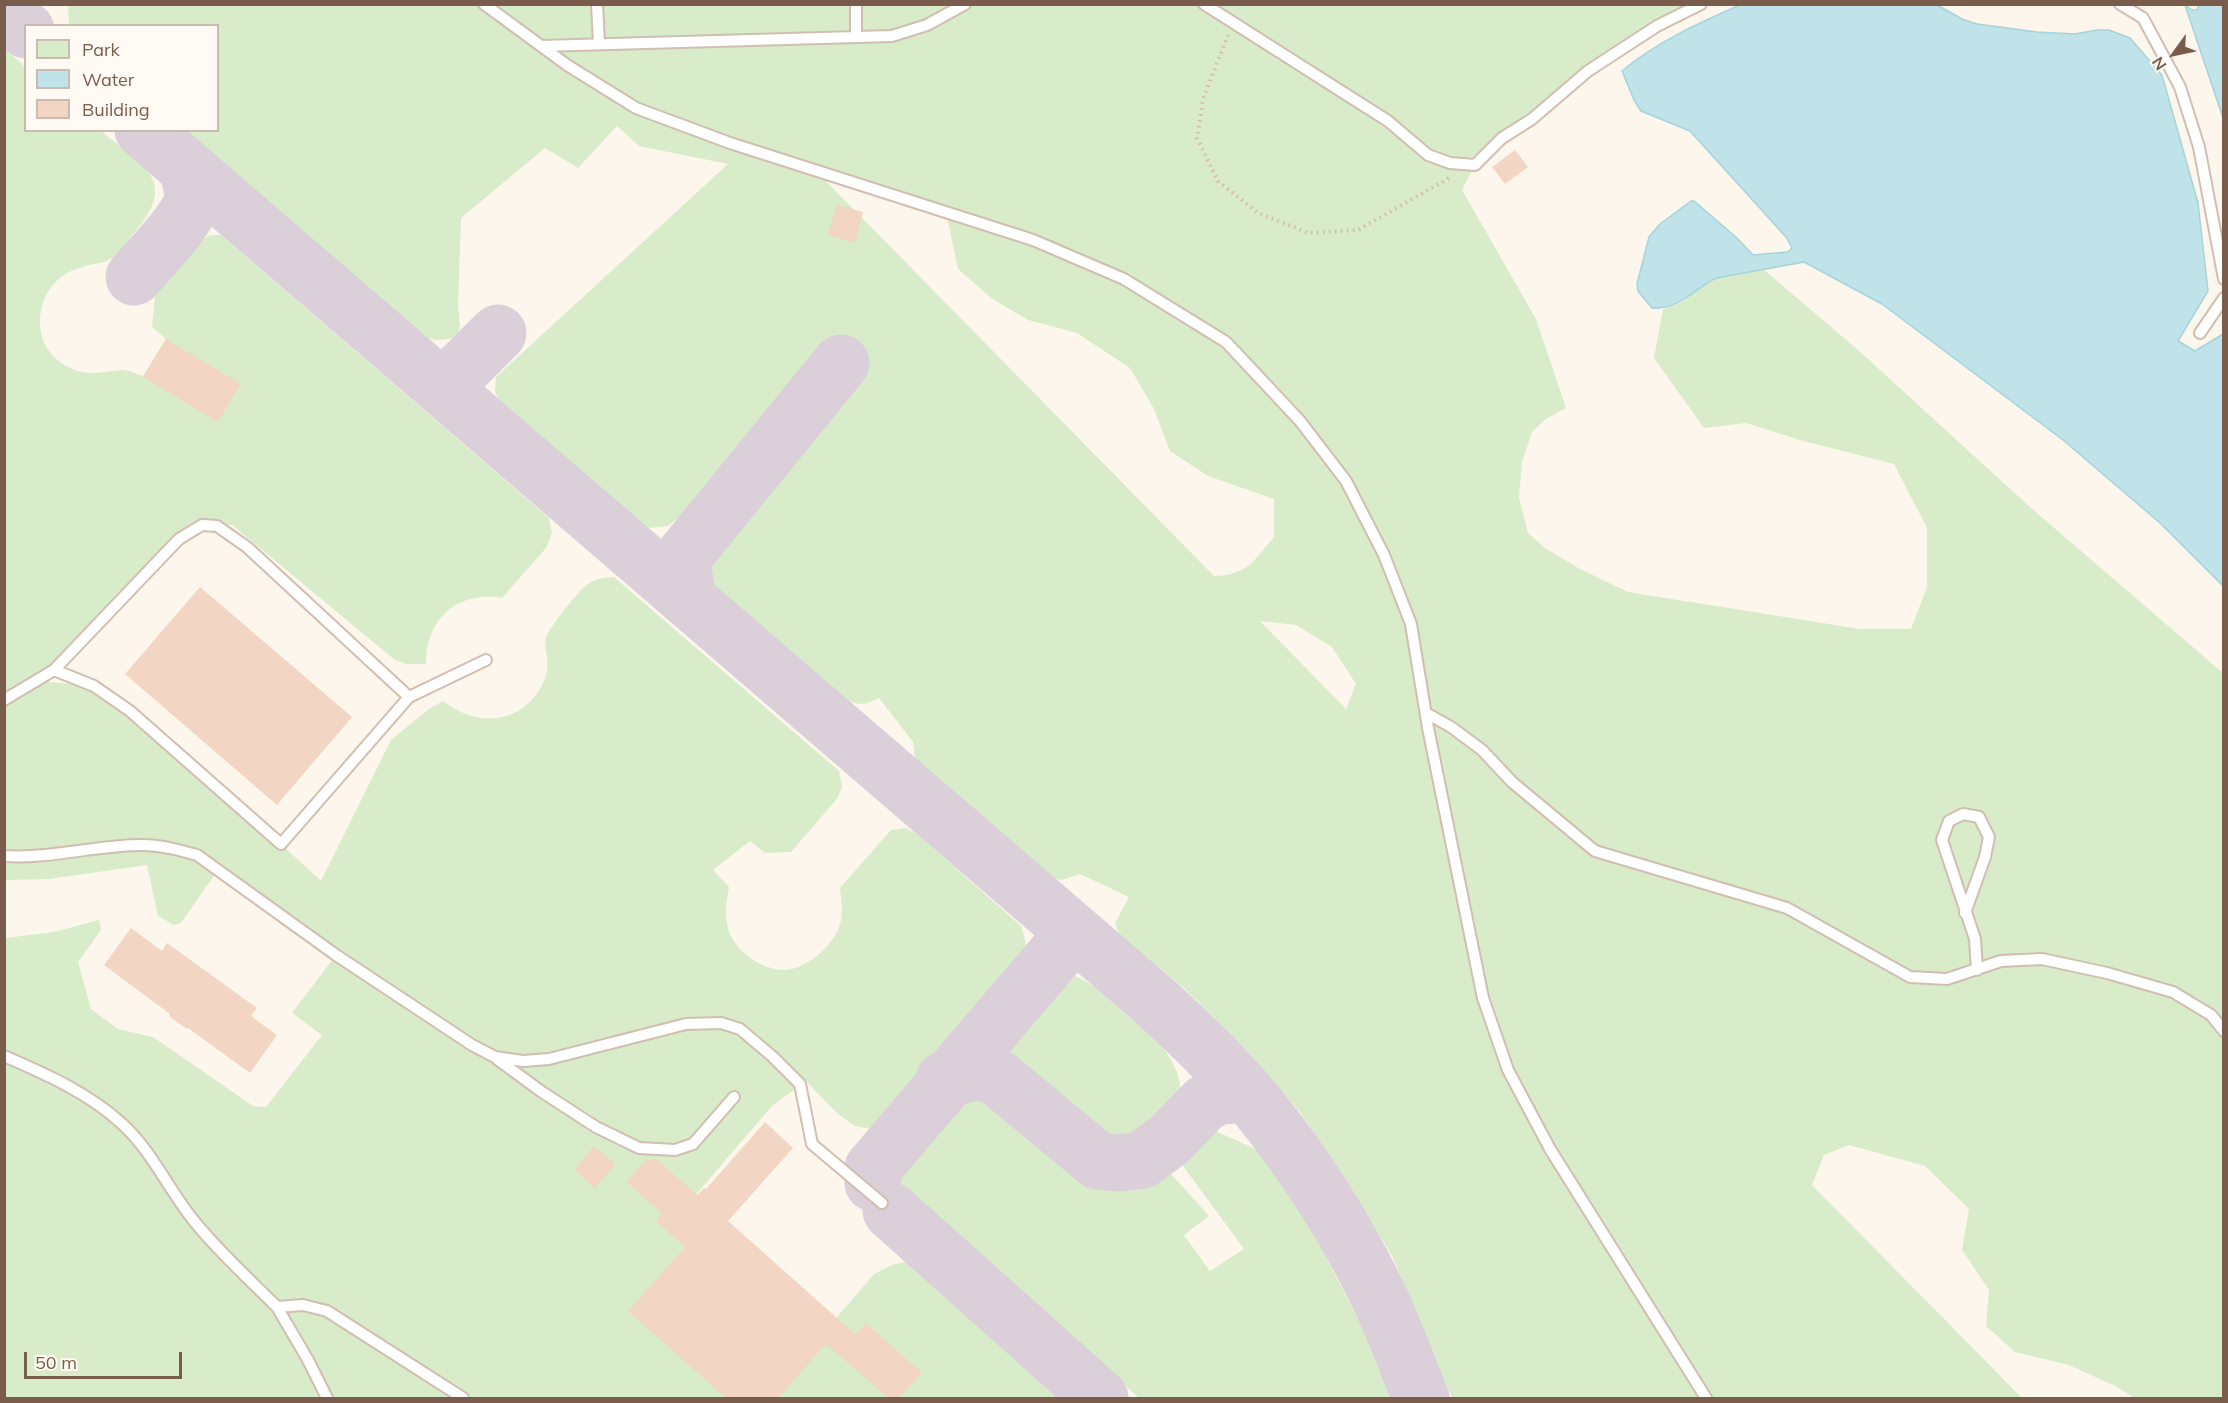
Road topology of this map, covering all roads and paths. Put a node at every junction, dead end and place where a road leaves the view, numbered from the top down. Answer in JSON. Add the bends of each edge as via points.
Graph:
{"nodes":[{"id":1,"x":483,"y":4,"type":"edge"},
{"id":2,"x":597,"y":4,"type":"edge"},
{"id":3,"x":856,"y":4,"type":"edge"},
{"id":4,"x":964,"y":4,"type":"edge"},
{"id":5,"x":1204,"y":4,"type":"edge"},
{"id":6,"x":1701,"y":4,"type":"edge"},
{"id":7,"x":2121,"y":4,"type":"edge"},
{"id":8,"x":1233,"y":22,"type":"junction"},
{"id":9,"x":856,"y":36,"type":"junction"},
{"id":10,"x":598,"y":44,"type":"junction"},
{"id":11,"x":541,"y":46,"type":"junction"},
{"id":12,"x":1475,"y":165,"type":"junction"},
{"id":13,"x":2223,"y":279,"type":"edge"},
{"id":14,"x":2223,"y":298,"type":"edge"},
{"id":15,"x":2200,"y":333,"type":"dead end"},
{"id":16,"x":486,"y":660,"type":"dead end"},
{"id":17,"x":54,"y":670,"type":"junction"},
{"id":18,"x":409,"y":697,"type":"junction"},
{"id":19,"x":4,"y":700,"type":"edge"},
{"id":20,"x":1426,"y":713,"type":"junction"},
{"id":21,"x":4,"y":856,"type":"edge"},
{"id":22,"x":1965,"y":913,"type":"junction"},
{"id":23,"x":1977,"y":970,"type":"junction"},
{"id":24,"x":2223,"y":1031,"type":"edge"},
{"id":25,"x":4,"y":1056,"type":"edge"},
{"id":26,"x":495,"y":1057,"type":"junction"},
{"id":27,"x":734,"y":1097,"type":"dead end"},
{"id":28,"x":882,"y":1203,"type":"dead end"},
{"id":29,"x":277,"y":1307,"type":"junction"},
{"id":30,"x":327,"y":1398,"type":"edge"},
{"id":31,"x":463,"y":1398,"type":"edge"},
{"id":32,"x":1706,"y":1398,"type":"edge"}],
"edges":[{"from":1,"to":11,"type":"lane"},
{"from":2,"to":10,"type":"lane"},
{"from":3,"to":9,"type":"lane"},
{"from":4,"to":9,"type":"lane","via":[[927,25],[892,36]]},
{"from":5,"to":8,"type":"lane"},
{"from":6,"to":12,"type":"lane","via":[[1657,26],[1588,72],[1532,119],[1502,138]]},
{"from":7,"to":13,"type":"lane","via":[[2143,18],[2180,87],[2199,147]]},
{"from":8,"to":12,"type":"lane","via":[[1388,121],[1428,155],[1450,163]]},
{"from":8,"to":12,"type":"path","via":[[1203,99],[1197,138],[1218,181],[1258,213],[1310,233],[1358,230]]},
{"from":9,"to":10,"type":"lane"},
{"from":10,"to":11,"type":"lane"},
{"from":11,"to":20,"type":"lane","via":[[636,108],[740,146],[1033,240],[1124,279],[1226,342],[1300,420],[1346,480],[1384,555],[1411,624]]},
{"from":14,"to":15,"type":"lane"},
{"from":16,"to":18,"type":"lane"},
{"from":17,"to":18,"type":"lane","via":[[179,539],[202,525],[217,526],[248,548]]},
{"from":17,"to":18,"type":"lane","via":[[93,686],[130,711],[281,844]]},
{"from":17,"to":19,"type":"lane"},
{"from":20,"to":23,"type":"lane","via":[[1482,750],[1512,782],[1595,851],[1787,908],[1910,977],[1947,979]]},
{"from":20,"to":32,"type":"lane","via":[[1483,998],[1508,1070],[1550,1149]]},
{"from":21,"to":26,"type":"lane","via":[[142,845],[197,855],[336,955]]},
{"from":22,"to":22,"type":"lane","via":[[1942,840],[1949,821],[1963,814],[1979,817],[1989,837]]},
{"from":22,"to":23,"type":"lane","via":[[1975,939]]},
{"from":23,"to":24,"type":"lane","via":[[2001,961],[2042,959],[2107,974],[2173,992],[2211,1015]]},
{"from":25,"to":29,"type":"lane","via":[[93,1101],[121,1122],[194,1220]]},
{"from":26,"to":27,"type":"lane","via":[[578,1115],[639,1148],[675,1150],[693,1144]]},
{"from":26,"to":28,"type":"lane","via":[[549,1059],[686,1024],[721,1023],[740,1029],[800,1084],[812,1144]]},
{"from":29,"to":30,"type":"lane"},
{"from":29,"to":31,"type":"lane","via":[[303,1305],[327,1311]]}]}
